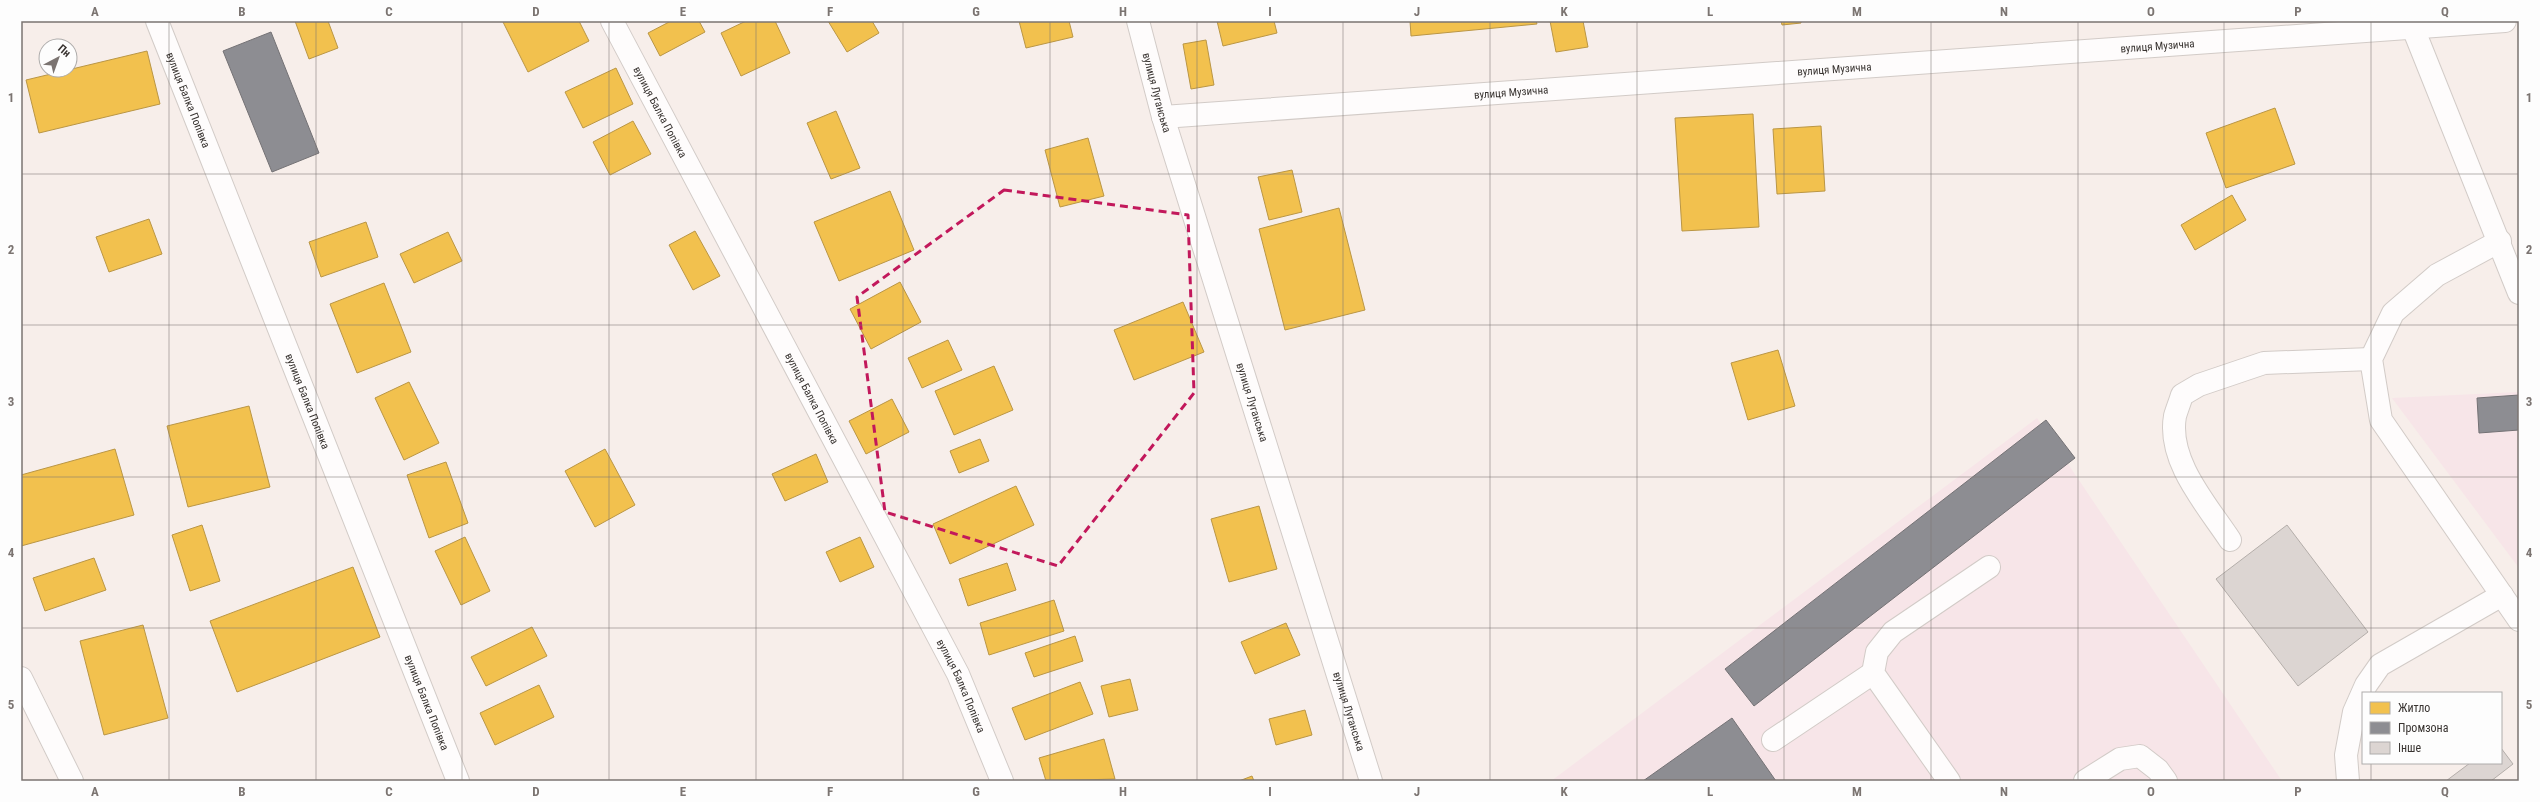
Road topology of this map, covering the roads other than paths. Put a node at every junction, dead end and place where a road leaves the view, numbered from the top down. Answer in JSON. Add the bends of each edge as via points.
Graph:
{"nodes":[{"id":1,"x":157,"y":21,"type":"edge"},
{"id":2,"x":612,"y":21,"type":"edge"},
{"id":3,"x":1138,"y":21,"type":"edge"},
{"id":4,"x":2505,"y":21,"type":"edge"},
{"id":5,"x":2413,"y":24,"type":"edge"},
{"id":6,"x":1163,"y":117,"type":"junction"},
{"id":7,"x":2500,"y":240,"type":"junction"},
{"id":8,"x":2519,"y":293,"type":"edge"},
{"id":9,"x":2371,"y":359,"type":"junction"},
{"id":10,"x":2230,"y":540,"type":"dead end"},
{"id":11,"x":1989,"y":567,"type":"dead end"},
{"id":12,"x":2502,"y":595,"type":"junction"},
{"id":13,"x":2519,"y":620,"type":"edge"},
{"id":14,"x":1873,"y":673,"type":"junction"},
{"id":15,"x":21,"y":678,"type":"edge"},
{"id":16,"x":2363,"y":692,"type":"edge"},
{"id":17,"x":2362,"y":693,"type":"edge"},
{"id":18,"x":1773,"y":740,"type":"dead end"},
{"id":19,"x":72,"y":781,"type":"edge"},
{"id":20,"x":458,"y":781,"type":"edge"},
{"id":21,"x":1002,"y":781,"type":"edge"},
{"id":22,"x":1371,"y":781,"type":"edge"},
{"id":23,"x":1949,"y":781,"type":"edge"},
{"id":24,"x":2085,"y":781,"type":"edge"},
{"id":25,"x":2166,"y":781,"type":"edge"},
{"id":26,"x":2348,"y":781,"type":"edge"}],
"edges":[{"from":1,"to":20,"type":"street","name":"вулиця Балка Попівка"},
{"from":2,"to":21,"type":"street","name":"вулиця Балка Попівка","via":[[958,674]]},
{"from":3,"to":6,"type":"street","name":"вулиця Луганська"},
{"from":4,"to":5,"type":"street","name":"вулиця Музична"},
{"from":5,"to":6,"type":"street","name":"вулиця Музична"},
{"from":5,"to":7,"type":"street"},
{"from":6,"to":22,"type":"street","name":"вулиця Луганська"},
{"from":7,"to":8,"type":"street"},
{"from":7,"to":9,"type":"street","via":[[2437,275],[2393,313]]},
{"from":9,"to":10,"type":"street","via":[[2264,363],[2199,384],[2182,395],[2175,416],[2176,446],[2190,480]]},
{"from":9,"to":12,"type":"street","via":[[2381,420]]},
{"from":11,"to":14,"type":"street","via":[[1893,632],[1877,652]]},
{"from":12,"to":13,"type":"street"},
{"from":12,"to":16,"type":"street","via":[[2380,664]]},
{"from":14,"to":18,"type":"street"},
{"from":14,"to":23,"type":"street"},
{"from":15,"to":19,"type":"street"},
{"from":17,"to":26,"type":"street","via":[[2354,712],[2346,755]]},
{"from":24,"to":25,"type":"street","via":[[2120,759],[2140,756],[2158,770]]}]}
